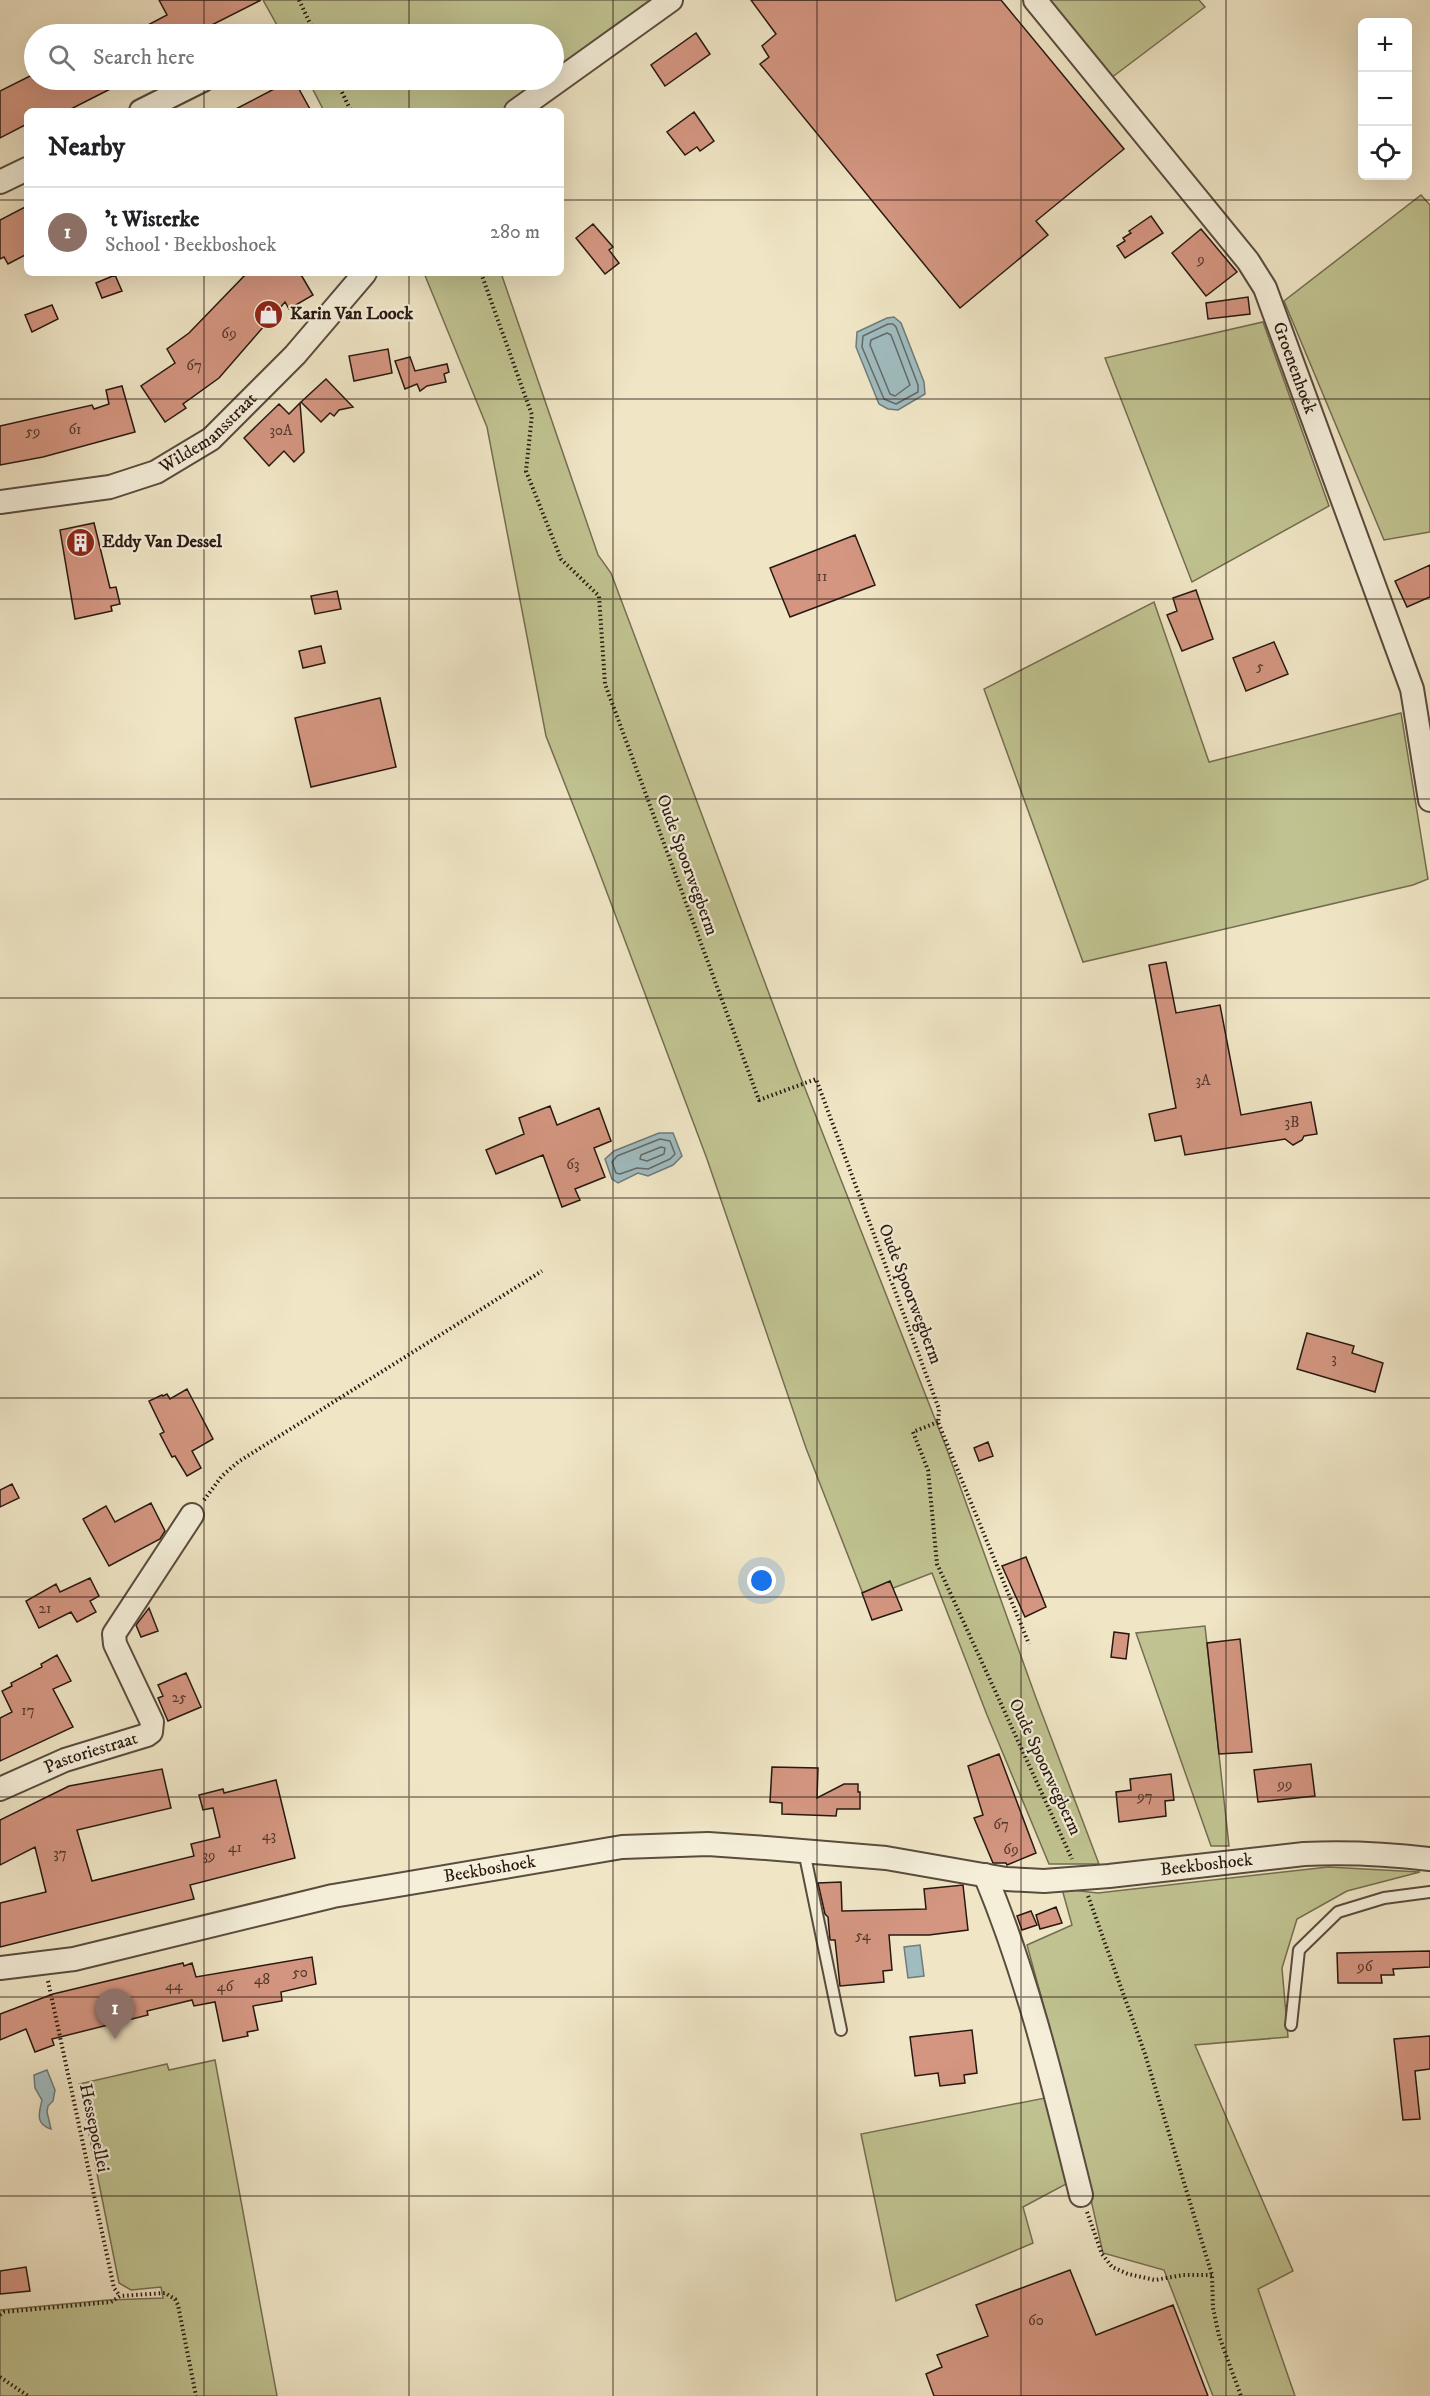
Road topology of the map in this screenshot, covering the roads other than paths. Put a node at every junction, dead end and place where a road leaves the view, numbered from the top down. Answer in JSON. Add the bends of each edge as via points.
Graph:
{"nodes":[{"id":1,"x":671,"y":0,"type":"edge"},
{"id":2,"x":1035,"y":0,"type":"edge"},
{"id":3,"x":564,"y":77,"type":"edge"},
{"id":4,"x":183,"y":90,"type":"edge"},
{"id":5,"x":545,"y":90,"type":"edge"},
{"id":6,"x":147,"y":108,"type":"edge"},
{"id":7,"x":520,"y":108,"type":"edge"},
{"id":8,"x":24,"y":170,"type":"edge"},
{"id":9,"x":0,"y":182,"type":"edge"},
{"id":10,"x":362,"y":276,"type":"edge"},
{"id":11,"x":0,"y":502,"type":"edge"},
{"id":12,"x":1430,"y":800,"type":"edge"},
{"id":13,"x":192,"y":1515,"type":"road end"},
{"id":14,"x":0,"y":1789,"type":"edge"},
{"id":15,"x":804,"y":1851,"type":"junction"},
{"id":16,"x":1430,"y":1859,"type":"edge"},
{"id":17,"x":985,"y":1875,"type":"junction"},
{"id":18,"x":1430,"y":1892,"type":"edge"},
{"id":19,"x":0,"y":1968,"type":"edge"},
{"id":20,"x":1292,"y":2025,"type":"dead end"},
{"id":21,"x":841,"y":2030,"type":"dead end"},
{"id":22,"x":1081,"y":2195,"type":"road end"}],
"edges":[{"from":1,"to":3,"type":"street"},
{"from":2,"to":12,"type":"street","name":"Groenenhoek","via":[[1248,261],[1265,288],[1412,689]]},
{"from":4,"to":6,"type":"street"},
{"from":5,"to":7,"type":"street"},
{"from":8,"to":9,"type":"street"},
{"from":10,"to":11,"type":"street","name":"Wildemansstraat","via":[[295,355],[211,439],[156,472],[110,487]]},
{"from":13,"to":14,"type":"street","name":"Pastoriestraat","via":[[114,1634],[115,1644],[152,1722],[151,1732],[65,1760]]},
{"from":15,"to":17,"type":"street","name":"Beekboshoek","via":[[914,1861]]},
{"from":15,"to":19,"type":"street","name":"Beekboshoek","via":[[708,1844],[586,1852],[333,1896],[75,1959]]},
{"from":15,"to":21,"type":"lane"},
{"from":16,"to":17,"type":"street","name":"Beekboshoek","via":[[1314,1854],[1082,1879],[1044,1881]]},
{"from":17,"to":22,"type":"street","via":[[1044,2046]]},
{"from":18,"to":20,"type":"lane","via":[[1384,1898],[1338,1912],[1299,1950]]}]}
